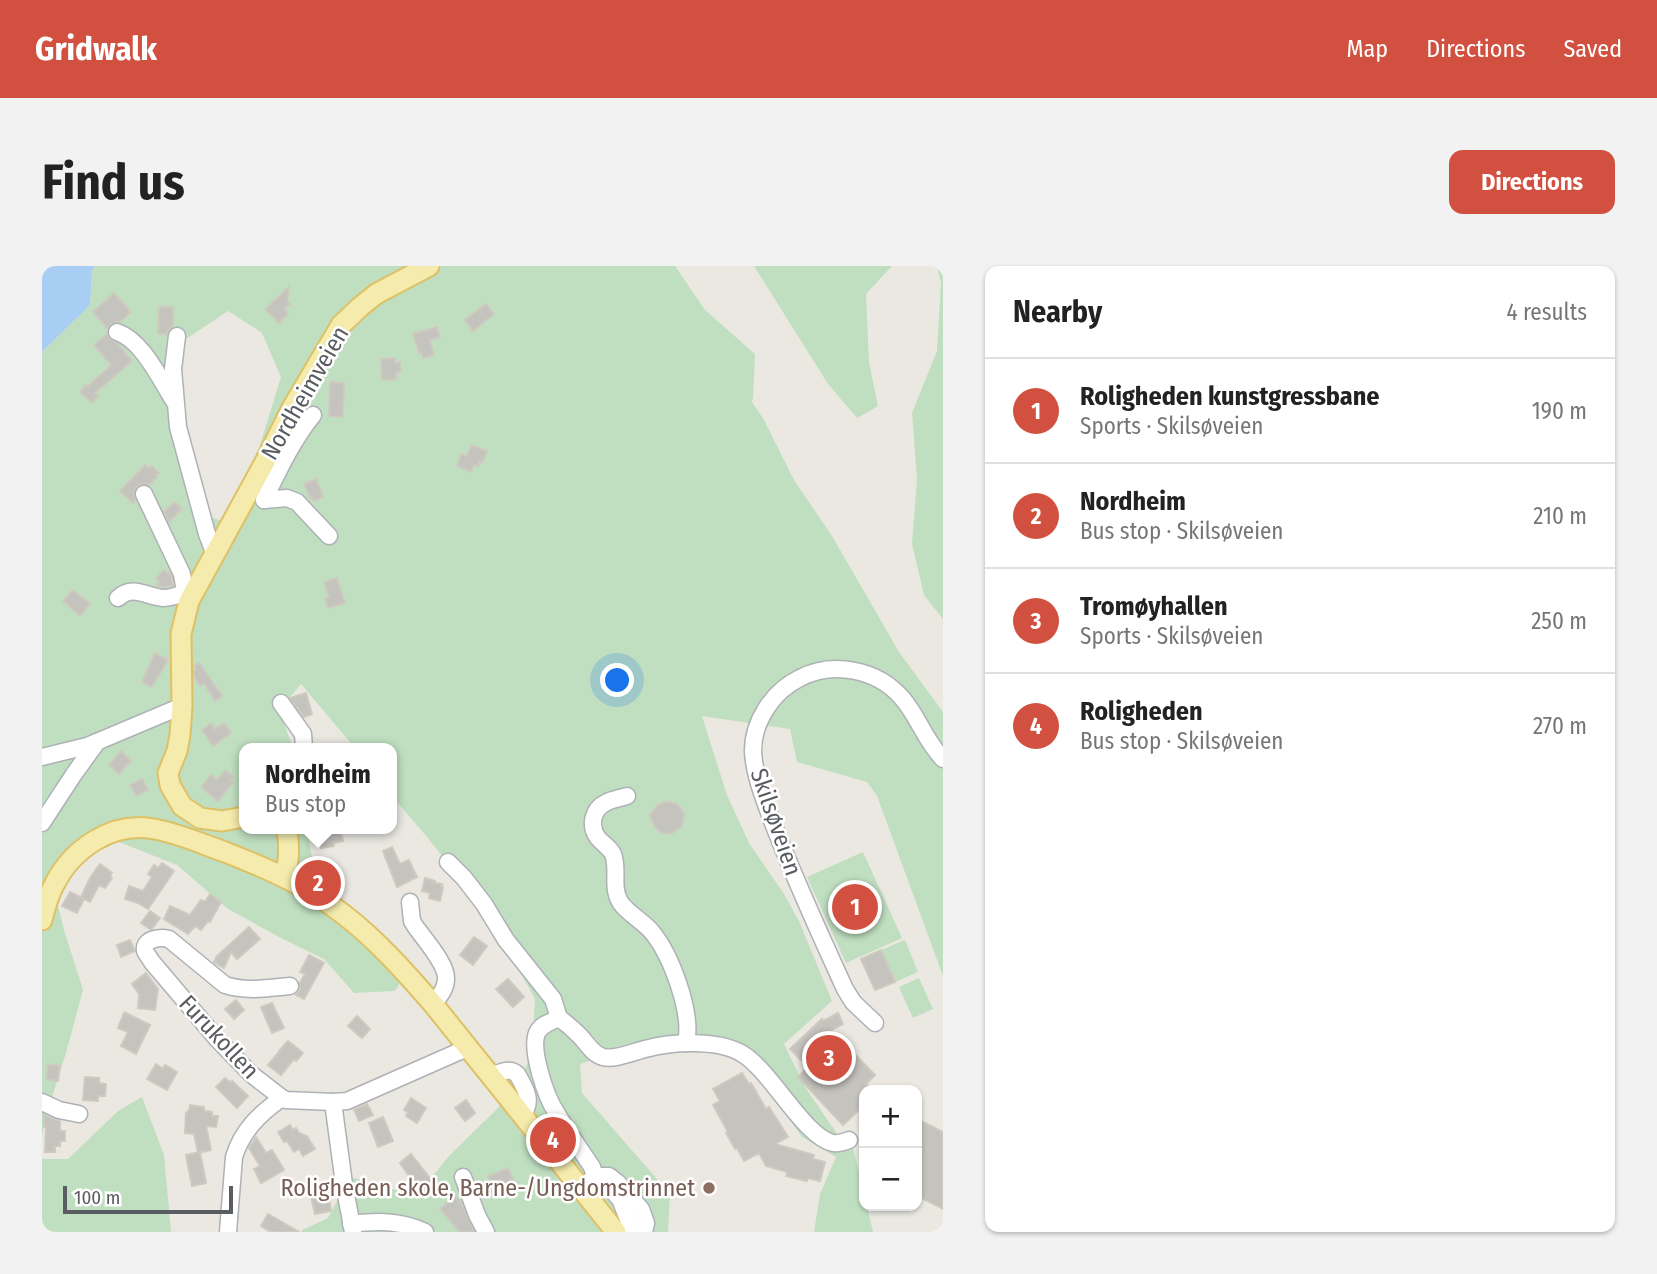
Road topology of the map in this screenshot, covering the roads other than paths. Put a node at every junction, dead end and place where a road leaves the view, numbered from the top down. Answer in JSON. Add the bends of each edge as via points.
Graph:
{"nodes":[{"id":1,"x":429,"y":266,"type":"edge"},
{"id":2,"x":117,"y":332,"type":"dead end"},
{"id":3,"x":177,"y":336,"type":"dead end"},
{"id":4,"x":176,"y":403,"type":"junction"},
{"id":5,"x":313,"y":415,"type":"dead end"},
{"id":6,"x":144,"y":494,"type":"dead end"},
{"id":7,"x":329,"y":537,"type":"dead end"},
{"id":8,"x":214,"y":552,"type":"junction"},
{"id":9,"x":187,"y":596,"type":"junction"},
{"id":10,"x":118,"y":598,"type":"dead end"},
{"id":11,"x":281,"y":703,"type":"dead end"},
{"id":12,"x":182,"y":706,"type":"junction"},
{"id":13,"x":97,"y":742,"type":"junction"},
{"id":14,"x":304,"y":743,"type":"edge"},
{"id":15,"x":42,"y":757,"type":"edge"},
{"id":16,"x":943,"y":759,"type":"edge"},
{"id":17,"x":627,"y":796,"type":"dead end"},
{"id":18,"x":239,"y":818,"type":"edge"},
{"id":19,"x":42,"y":823,"type":"edge"},
{"id":20,"x":287,"y":838,"type":"edge"},
{"id":21,"x":448,"y":862,"type":"dead end"},
{"id":22,"x":264,"y":867,"type":"junction"},
{"id":23,"x":285,"y":877,"type":"junction"},
{"id":24,"x":410,"y":902,"type":"dead end"},
{"id":25,"x":42,"y":920,"type":"edge"},
{"id":26,"x":290,"y":986,"type":"dead end"},
{"id":27,"x":433,"y":1004,"type":"junction"},
{"id":28,"x":559,"y":1018,"type":"junction"},
{"id":29,"x":875,"y":1023,"type":"dead end"},
{"id":30,"x":686,"y":1043,"type":"junction"},
{"id":31,"x":467,"y":1046,"type":"junction"},
{"id":32,"x":282,"y":1098,"type":"junction"},
{"id":33,"x":42,"y":1102,"type":"edge"},
{"id":34,"x":332,"y":1102,"type":"junction"},
{"id":35,"x":79,"y":1114,"type":"dead end"},
{"id":36,"x":849,"y":1140,"type":"dead end"},
{"id":37,"x":463,"y":1177,"type":"dead end"},
{"id":38,"x":588,"y":1183,"type":"junction"},
{"id":39,"x":352,"y":1228,"type":"edge"},
{"id":40,"x":228,"y":1232,"type":"edge"},
{"id":41,"x":425,"y":1232,"type":"edge"},
{"id":42,"x":486,"y":1232,"type":"edge"},
{"id":43,"x":616,"y":1232,"type":"edge"},
{"id":44,"x":633,"y":1232,"type":"edge"},
{"id":45,"x":645,"y":1232,"type":"edge"}],
"edges":[{"from":1,"to":8,"type":"main road","name":"Nordheimveien","via":[[376,294],[341,325]]},
{"from":2,"to":4,"type":"street","via":[[135,343]]},
{"from":3,"to":4,"type":"street","via":[[173,369]]},
{"from":4,"to":8,"type":"street","via":[[178,427]]},
{"from":5,"to":7,"type":"street","via":[[264,500],[298,502]]},
{"from":6,"to":9,"type":"street","via":[[182,573]]},
{"from":8,"to":9,"type":"main road","name":"Nordheimveien"},
{"from":9,"to":10,"type":"street","via":[[165,598],[130,591]]},
{"from":9,"to":12,"type":"main road","name":"Nordheimveien","via":[[181,634]]},
{"from":11,"to":14,"type":"street","via":[[303,734]]},
{"from":12,"to":13,"type":"street"},
{"from":12,"to":18,"type":"main road","name":"Nordheimveien","via":[[177,751],[168,773],[176,799],[200,818]]},
{"from":13,"to":15,"type":"street"},
{"from":13,"to":19,"type":"street"},
{"from":16,"to":29,"type":"street","name":"Skilsøveien","via":[[892,688],[869,675],[842,669],[811,673],[784,689],[765,711],[755,736],[756,775],[797,883],[845,989]]},
{"from":17,"to":30,"type":"street","via":[[602,805],[592,826],[614,856],[620,902],[653,933],[672,966],[688,1026]]},
{"from":20,"to":22,"type":"main road"},
{"from":20,"to":23,"type":"main road"},
{"from":21,"to":28,"type":"street","via":[[553,999]]},
{"from":22,"to":23,"type":"main road"},
{"from":22,"to":25,"type":"main road","via":[[152,828],[118,831],[88,845],[63,869]]},
{"from":23,"to":27,"type":"main road","via":[[363,931]]},
{"from":24,"to":27,"type":"street","via":[[415,926],[445,970],[445,986]]},
{"from":26,"to":32,"type":"street","name":"Furukollen","via":[[236,989],[169,939],[155,939],[145,947],[152,962],[218,1040]]},
{"from":27,"to":31,"type":"main road"},
{"from":28,"to":30,"type":"street","via":[[601,1057]]},
{"from":28,"to":38,"type":"street","via":[[542,1026],[536,1035],[536,1052],[554,1110],[592,1167]]},
{"from":30,"to":36,"type":"street","via":[[740,1053],[815,1132],[832,1143]]},
{"from":31,"to":34,"type":"street","name":"Furukollen","via":[[356,1098]]},
{"from":31,"to":38,"type":"main road","via":[[522,1115]]},
{"from":32,"to":34,"type":"street","name":"Furukollen"},
{"from":32,"to":40,"type":"street","via":[[260,1114],[237,1145]]},
{"from":33,"to":35,"type":"street"},
{"from":34,"to":39,"type":"street"},
{"from":37,"to":42,"type":"street"},
{"from":38,"to":43,"type":"main road"},
{"from":38,"to":44,"type":"street","via":[[620,1199]]},
{"from":38,"to":45,"type":"street","via":[[609,1177],[618,1183],[641,1209]]},
{"from":39,"to":41,"type":"street","via":[[385,1222]]}]}
